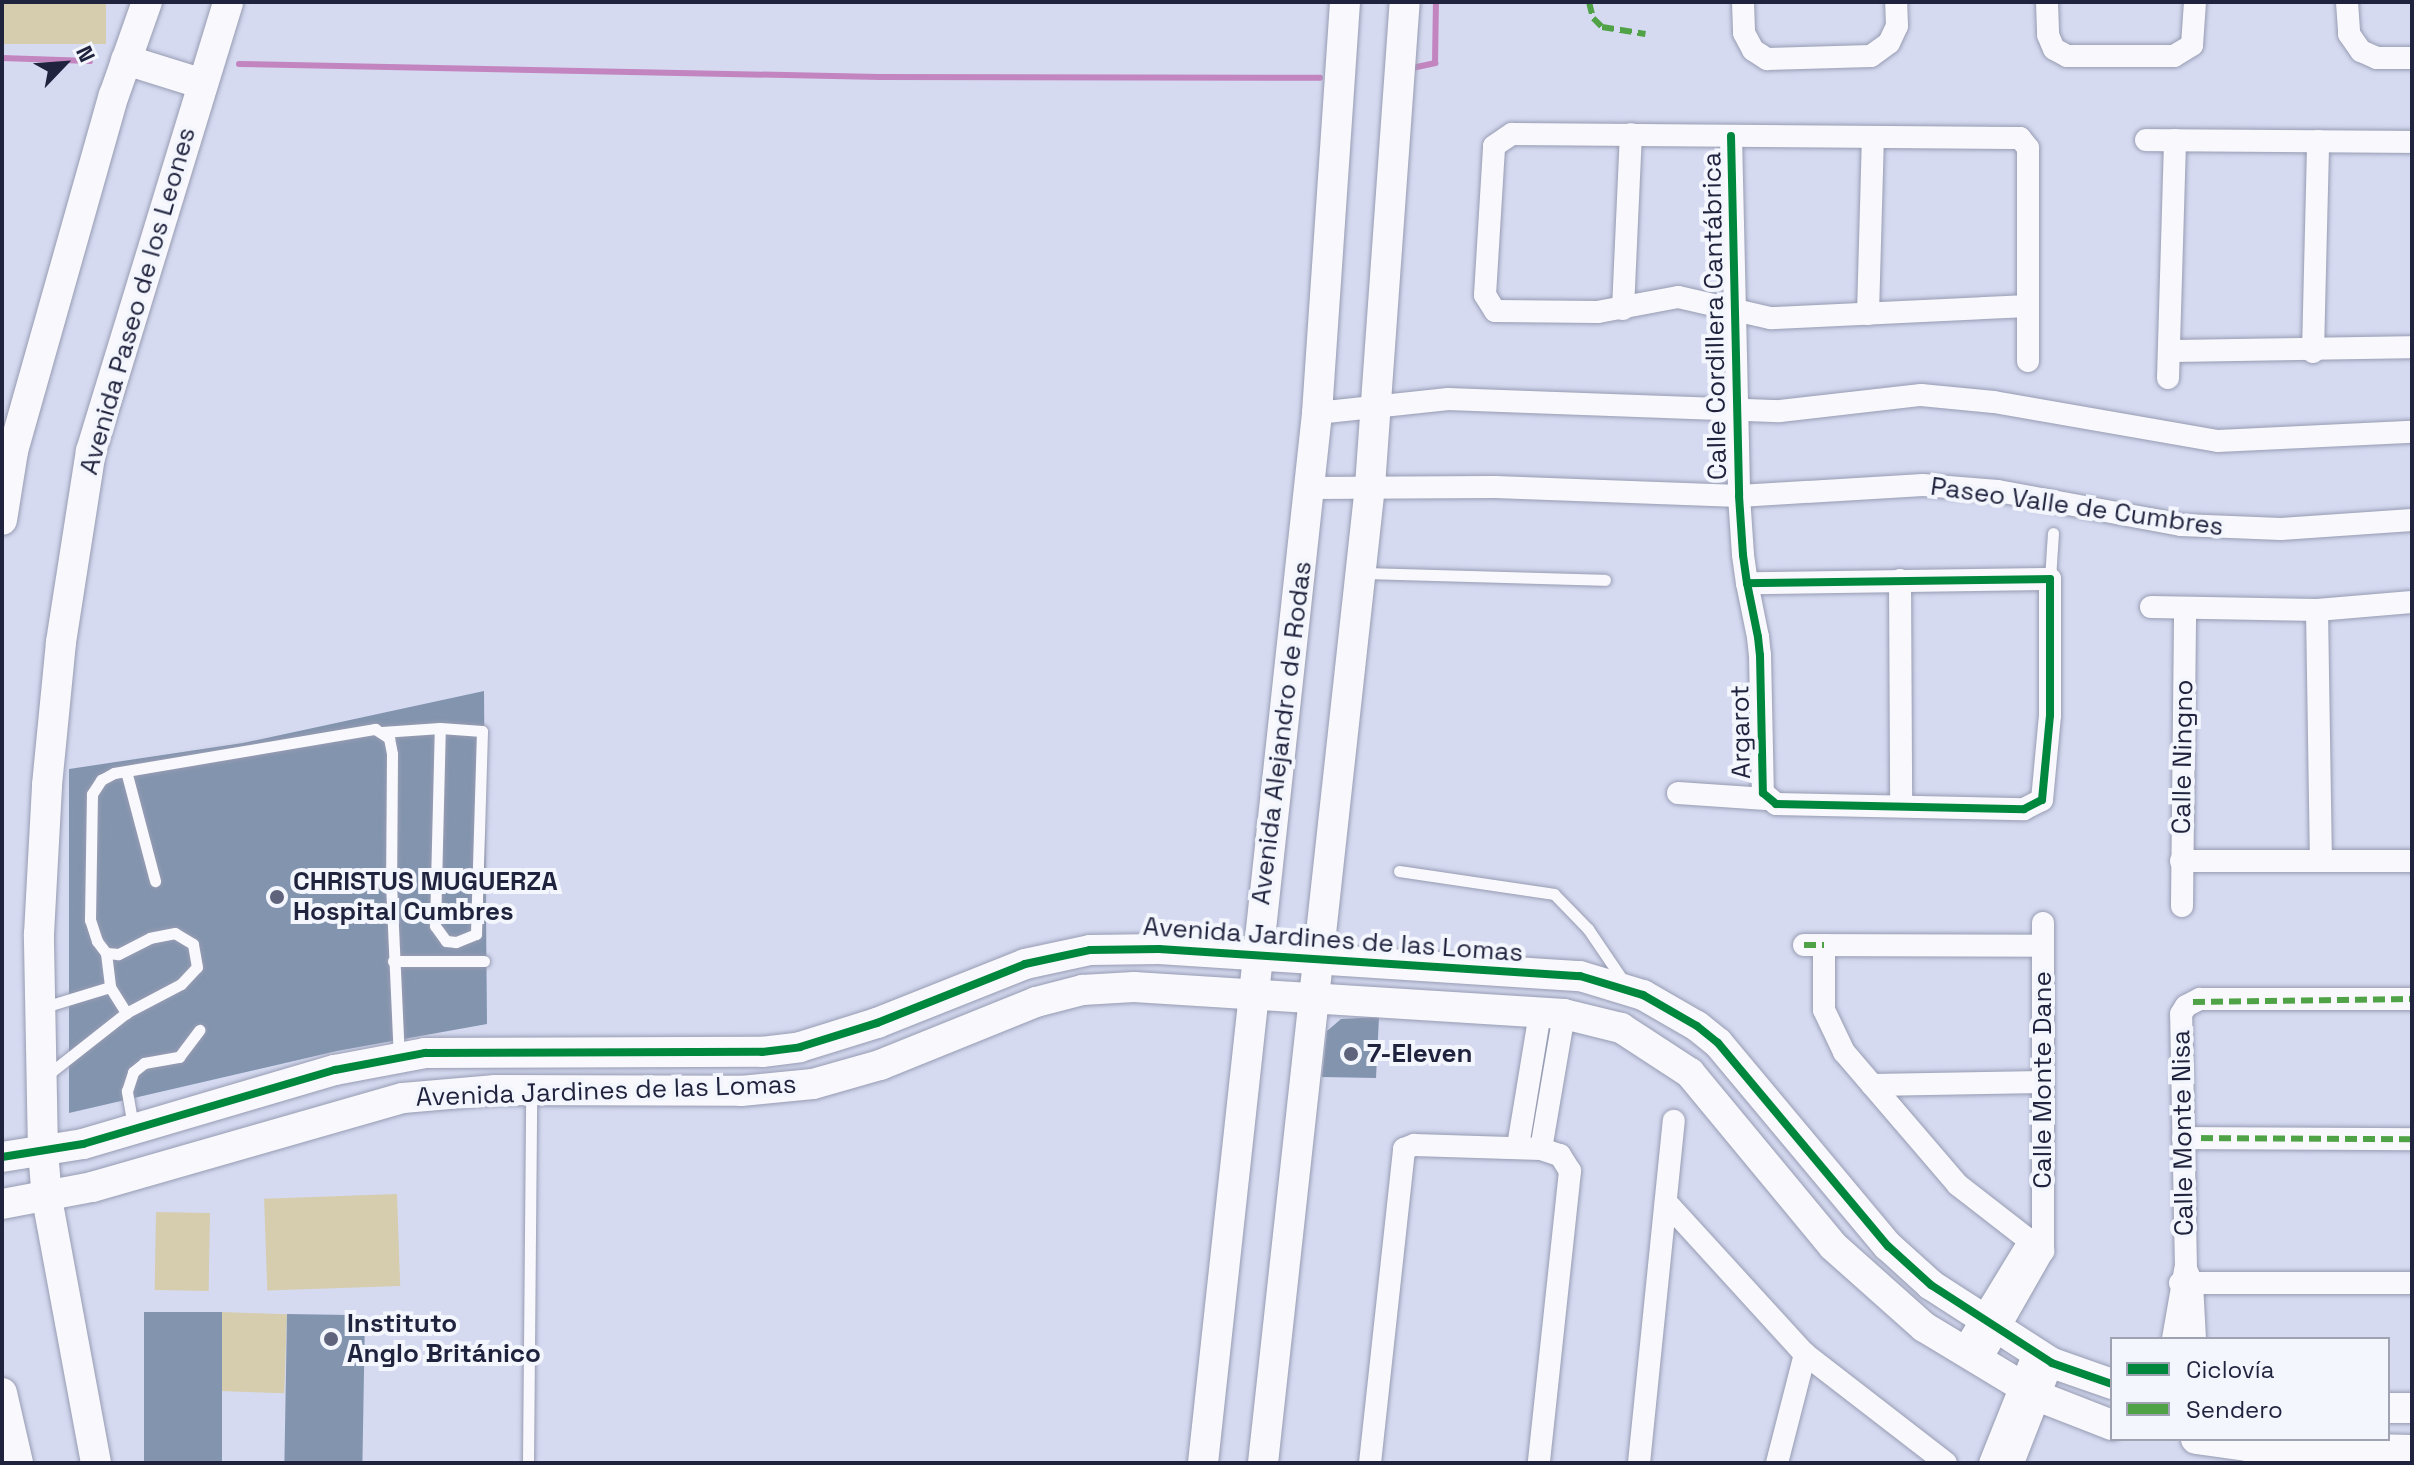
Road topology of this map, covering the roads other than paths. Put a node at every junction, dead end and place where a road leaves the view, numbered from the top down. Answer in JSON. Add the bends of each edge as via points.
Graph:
{"nodes":[{"id":1,"x":147,"y":2,"type":"edge"},
{"id":2,"x":228,"y":2,"type":"edge"},
{"id":3,"x":1345,"y":2,"type":"edge"},
{"id":4,"x":1405,"y":2,"type":"edge"},
{"id":5,"x":1743,"y":2,"type":"edge"},
{"id":6,"x":1896,"y":2,"type":"edge"},
{"id":7,"x":2047,"y":2,"type":"edge"},
{"id":8,"x":2195,"y":2,"type":"edge"},
{"id":9,"x":2347,"y":2,"type":"edge"},
{"id":10,"x":2412,"y":58,"type":"edge"},
{"id":11,"x":126,"y":60,"type":"junction"},
{"id":12,"x":200,"y":83,"type":"junction"},
{"id":13,"x":1631,"y":134,"type":"junction"},
{"id":14,"x":1731,"y":136,"type":"junction"},
{"id":15,"x":1873,"y":137,"type":"junction"},
{"id":16,"x":2146,"y":140,"type":"dead end"},
{"id":17,"x":2175,"y":140,"type":"junction"},
{"id":18,"x":2318,"y":141,"type":"junction"},
{"id":19,"x":2412,"y":142,"type":"edge"},
{"id":20,"x":2028,"y":306,"type":"junction"},
{"id":21,"x":1623,"y":309,"type":"junction"},
{"id":22,"x":1732,"y":312,"type":"junction"},
{"id":23,"x":1868,"y":314,"type":"junction"},
{"id":24,"x":2412,"y":347,"type":"edge"},
{"id":25,"x":2170,"y":351,"type":"junction"},
{"id":26,"x":2313,"y":352,"type":"junction"},
{"id":27,"x":2028,"y":361,"type":"dead end"},
{"id":28,"x":2168,"y":378,"type":"dead end"},
{"id":29,"x":1377,"y":405,"type":"junction"},
{"id":30,"x":1735,"y":412,"type":"junction"},
{"id":31,"x":1317,"y":413,"type":"junction"},
{"id":32,"x":2412,"y":432,"type":"edge"},
{"id":33,"x":1370,"y":486,"type":"junction"},
{"id":34,"x":1309,"y":488,"type":"junction"},
{"id":35,"x":1739,"y":496,"type":"junction"},
{"id":36,"x":2,"y":520,"type":"edge"},
{"id":37,"x":2412,"y":520,"type":"edge"},
{"id":38,"x":2053,"y":533,"type":"dead end"},
{"id":39,"x":1361,"y":573,"type":"junction"},
{"id":40,"x":2050,"y":579,"type":"junction"},
{"id":41,"x":1605,"y":580,"type":"dead end"},
{"id":42,"x":1900,"y":580,"type":"junction"},
{"id":43,"x":1747,"y":583,"type":"junction"},
{"id":44,"x":2412,"y":602,"type":"edge"},
{"id":45,"x":2151,"y":607,"type":"dead end"},
{"id":46,"x":2185,"y":610,"type":"junction"},
{"id":47,"x":2317,"y":610,"type":"junction"},
{"id":48,"x":440,"y":728,"type":"junction"},
{"id":49,"x":382,"y":732,"type":"junction"},
{"id":50,"x":126,"y":771,"type":"junction"},
{"id":51,"x":1678,"y":793,"type":"dead end"},
{"id":52,"x":1766,"y":799,"type":"junction"},
{"id":53,"x":1901,"y":806,"type":"junction"},
{"id":54,"x":2321,"y":860,"type":"junction"},
{"id":55,"x":2181,"y":861,"type":"junction"},
{"id":56,"x":2412,"y":861,"type":"edge"},
{"id":57,"x":1399,"y":871,"type":"dead end"},
{"id":58,"x":155,"y":881,"type":"dead end"},
{"id":59,"x":2182,"y":906,"type":"dead end"},
{"id":60,"x":106,"y":953,"type":"junction"},
{"id":61,"x":1256,"y":955,"type":"junction"},
{"id":62,"x":1320,"y":959,"type":"junction"},
{"id":63,"x":393,"y":961,"type":"junction"},
{"id":64,"x":484,"y":961,"type":"dead end"},
{"id":65,"x":110,"y":987,"type":"junction"},
{"id":66,"x":1628,"y":990,"type":"junction"},
{"id":67,"x":1251,"y":995,"type":"junction"},
{"id":68,"x":1315,"y":999,"type":"junction"},
{"id":69,"x":2412,"y":999,"type":"edge"},
{"id":70,"x":41,"y":1008,"type":"junction"},
{"id":71,"x":126,"y":1013,"type":"junction"},
{"id":72,"x":1552,"y":1014,"type":"junction"},
{"id":73,"x":199,"y":1030,"type":"dead end"},
{"id":74,"x":1718,"y":1043,"type":"junction"},
{"id":75,"x":399,"y":1057,"type":"junction"},
{"id":76,"x":1690,"y":1073,"type":"junction"},
{"id":77,"x":42,"y":1079,"type":"junction"},
{"id":78,"x":2042,"y":1082,"type":"junction"},
{"id":79,"x":1872,"y":1085,"type":"junction"},
{"id":80,"x":531,"y":1090,"type":"junction"},
{"id":81,"x":1674,"y":1121,"type":"dead end"},
{"id":82,"x":134,"y":1130,"type":"junction"},
{"id":83,"x":2183,"y":1138,"type":"junction"},
{"id":84,"x":2412,"y":1139,"type":"edge"},
{"id":85,"x":1530,"y":1148,"type":"junction"},
{"id":86,"x":43,"y":1151,"type":"junction"},
{"id":87,"x":2,"y":1157,"type":"edge"},
{"id":88,"x":47,"y":1199,"type":"junction"},
{"id":89,"x":1666,"y":1202,"type":"junction"},
{"id":90,"x":2,"y":1204,"type":"edge"},
{"id":91,"x":2037,"y":1244,"type":"junction"},
{"id":92,"x":2186,"y":1278,"type":"junction"},
{"id":93,"x":2412,"y":1283,"type":"edge"},
{"id":94,"x":1990,"y":1327,"type":"junction"},
{"id":95,"x":2173,"y":1337,"type":"edge"},
{"id":96,"x":2195,"y":1337,"type":"edge"},
{"id":97,"x":1805,"y":1354,"type":"junction"},
{"id":98,"x":1970,"y":1357,"type":"junction"},
{"id":99,"x":2043,"y":1358,"type":"junction"},
{"id":100,"x":2110,"y":1383,"type":"edge"},
{"id":101,"x":2029,"y":1391,"type":"junction"},
{"id":102,"x":2,"y":1393,"type":"edge"},
{"id":103,"x":2390,"y":1408,"type":"edge"},
{"id":104,"x":2412,"y":1408,"type":"edge"},
{"id":105,"x":2110,"y":1424,"type":"edge"},
{"id":106,"x":2211,"y":1441,"type":"edge"},
{"id":107,"x":2412,"y":1450,"type":"edge"},
{"id":108,"x":18,"y":1463,"type":"edge"},
{"id":109,"x":96,"y":1463,"type":"edge"},
{"id":110,"x":528,"y":1463,"type":"edge"},
{"id":111,"x":1203,"y":1463,"type":"edge"},
{"id":112,"x":1263,"y":1463,"type":"edge"},
{"id":113,"x":1370,"y":1463,"type":"edge"},
{"id":114,"x":1539,"y":1463,"type":"edge"},
{"id":115,"x":1639,"y":1463,"type":"edge"},
{"id":116,"x":1777,"y":1463,"type":"edge"},
{"id":117,"x":1946,"y":1463,"type":"edge"},
{"id":118,"x":1990,"y":1463,"type":"edge"},
{"id":119,"x":2013,"y":1463,"type":"edge"}],
"edges":[{"from":1,"to":11,"type":"street"},
{"from":2,"to":12,"type":"street","name":"Avenida Paseo de los Leones"},
{"from":3,"to":31,"type":"street","name":"Avenida Alejandro de Rodas"},
{"from":4,"to":29,"type":"street"},
{"from":5,"to":6,"type":"street","via":[[1744,33],[1753,50],[1767,59],[1871,56],[1889,43],[1897,26]]},
{"from":7,"to":8,"type":"street","via":[[2054,49],[2067,56],[2174,56],[2192,45]]},
{"from":9,"to":10,"type":"street","via":[[2349,34],[2361,51],[2377,58]]},
{"from":11,"to":12,"type":"street"},
{"from":11,"to":36,"type":"street","via":[[13,451]]},
{"from":12,"to":70,"type":"street","name":"Avenida Paseo de los Leones","via":[[91,451],[61,642],[49,769],[39,934]]},
{"from":13,"to":14,"type":"street"},
{"from":13,"to":21,"type":"street"},
{"from":13,"to":21,"type":"street","via":[[1499,138],[1492,158],[1485,295],[1490,308],[1503,313]]},
{"from":14,"to":15,"type":"street"},
{"from":14,"to":22,"type":"street","name":"Calle Cordillera Cantábrica"},
{"from":15,"to":20,"type":"street","via":[[2024,141]]},
{"from":15,"to":23,"type":"street"},
{"from":16,"to":17,"type":"street"},
{"from":17,"to":18,"type":"street"},
{"from":17,"to":25,"type":"street"},
{"from":18,"to":19,"type":"street"},
{"from":18,"to":26,"type":"street"},
{"from":20,"to":23,"type":"street"},
{"from":20,"to":27,"type":"street"},
{"from":21,"to":22,"type":"street","via":[[1678,297]]},
{"from":22,"to":23,"type":"street","via":[[1770,318]]},
{"from":22,"to":30,"type":"street","name":"Calle Cordillera Cantábrica"},
{"from":24,"to":26,"type":"street"},
{"from":25,"to":26,"type":"street"},
{"from":25,"to":28,"type":"street"},
{"from":29,"to":30,"type":"street","via":[[1462,400]]},
{"from":29,"to":31,"type":"street"},
{"from":29,"to":33,"type":"street"},
{"from":30,"to":32,"type":"street","via":[[1921,395],[1994,402],[2218,441]]},
{"from":30,"to":35,"type":"street","name":"Calle Cordillera Cantábrica"},
{"from":31,"to":34,"type":"street","name":"Avenida Alejandro de Rodas"},
{"from":33,"to":34,"type":"street","name":"Paseo Valle de Cumbres"},
{"from":33,"to":35,"type":"street","name":"Paseo Valle de Cumbres"},
{"from":33,"to":39,"type":"street"},
{"from":34,"to":61,"type":"street","name":"Avenida Alejandro de Rodas"},
{"from":35,"to":37,"type":"street","name":"Paseo Valle de Cumbres","via":[[1967,486],[2181,525],[2281,529]]},
{"from":35,"to":43,"type":"street","name":"Argarot"},
{"from":38,"to":40,"type":"lane"},
{"from":39,"to":41,"type":"lane"},
{"from":39,"to":62,"type":"street"},
{"from":40,"to":42,"type":"street"},
{"from":40,"to":53,"type":"street","name":"Argarot","via":[[2042,800],[2029,808]]},
{"from":42,"to":43,"type":"street"},
{"from":42,"to":53,"type":"street"},
{"from":43,"to":52,"type":"street","name":"Argarot","via":[[1760,655],[1761,785]]},
{"from":44,"to":47,"type":"street"},
{"from":45,"to":46,"type":"street"},
{"from":46,"to":47,"type":"street"},
{"from":46,"to":55,"type":"street","name":"Calle Ningno"},
{"from":47,"to":54,"type":"street"},
{"from":48,"to":48,"type":"lane","via":[[435,926],[446,941],[456,942],[476,934],[482,731]]},
{"from":48,"to":49,"type":"lane"},
{"from":49,"to":50,"type":"lane"},
{"from":49,"to":63,"type":"lane","via":[[392,754]]},
{"from":50,"to":58,"type":"lane"},
{"from":50,"to":60,"type":"lane","via":[[101,780],[92,794],[90,920]]},
{"from":51,"to":52,"type":"street"},
{"from":52,"to":53,"type":"street","name":"Argarot","via":[[1776,804]]},
{"from":54,"to":55,"type":"street","name":"Calle Ningno"},
{"from":54,"to":56,"type":"street","name":"Calle Ningno"},
{"from":55,"to":59,"type":"street"},
{"from":57,"to":66,"type":"lane","via":[[1554,894],[1588,929]]},
{"from":60,"to":65,"type":"lane"},
{"from":60,"to":71,"type":"lane","via":[[118,954],[169,932],[188,939],[196,952],[191,977]]},
{"from":61,"to":62,"type":"street","name":"Avenida Jardines de las Lomas"},
{"from":61,"to":67,"type":"street","name":"Avenida Alejandro de Rodas"},
{"from":61,"to":75,"type":"street","name":"Avenida Jardines de las Lomas","via":[[1121,947],[1059,955],[837,1038],[762,1052],[486,1049]]},
{"from":62,"to":66,"type":"street","name":"Avenida Jardines de las Lomas","via":[[1580,976]]},
{"from":62,"to":68,"type":"street"},
{"from":63,"to":64,"type":"lane"},
{"from":63,"to":75,"type":"lane"},
{"from":65,"to":70,"type":"lane"},
{"from":65,"to":71,"type":"lane"},
{"from":66,"to":74,"type":"street","name":"Avenida Jardines de las Lomas","via":[[1676,1012]]},
{"from":67,"to":68,"type":"street","name":"Avenida Jardines de las Lomas"},
{"from":67,"to":80,"type":"street","name":"Avenida Jardines de las Lomas","via":[[1134,987],[1082,990],[1036,1002],[880,1065],[778,1089]]},
{"from":67,"to":111,"type":"street","name":"Avenida Alejandro de Rodas"},
{"from":68,"to":72,"type":"street","name":"Avenida Jardines de las Lomas"},
{"from":68,"to":112,"type":"street"},
{"from":69,"to":83,"type":"street","name":"Calle Monte Nisa","via":[[2193,1002],[2181,1014]]},
{"from":70,"to":77,"type":"street","name":"Avenida Paseo de los Leones"},
{"from":71,"to":77,"type":"lane"},
{"from":72,"to":76,"type":"street","name":"Avenida Jardines de las Lomas","via":[[1621,1028]]},
{"from":72,"to":85,"type":"street"},
{"from":73,"to":82,"type":"lane","via":[[179,1057],[144,1063],[133,1072],[127,1091]]},
{"from":74,"to":76,"type":"street"},
{"from":74,"to":94,"type":"street","name":"Avenida Jardines de las Lomas","via":[[1888,1246]]},
{"from":75,"to":82,"type":"street","name":"Avenida Jardines de las Lomas","via":[[335,1070]]},
{"from":76,"to":98,"type":"street","name":"Avenida Jardines de las Lomas","via":[[1833,1246],[1879,1292]]},
{"from":77,"to":86,"type":"street","name":"Avenida Paseo de los Leones"},
{"from":78,"to":79,"type":"street"},
{"from":78,"to":79,"type":"street","name":"Calle Monte Dane","via":[[2043,935],[1814,945],[1827,1022]]},
{"from":78,"to":91,"type":"street","name":"Calle Monte Dane"},
{"from":79,"to":91,"type":"street","via":[[1958,1185]]},
{"from":80,"to":88,"type":"street","name":"Avenida Jardines de las Lomas","via":[[445,1093],[368,1104]]},
{"from":80,"to":110,"type":"lane"},
{"from":81,"to":89,"type":"street"},
{"from":82,"to":86,"type":"street","name":"Avenida Jardines de las Lomas"},
{"from":83,"to":84,"type":"street"},
{"from":83,"to":92,"type":"street","name":"Calle Monte Nisa"},
{"from":85,"to":113,"type":"street","via":[[1404,1149]]},
{"from":85,"to":114,"type":"street","via":[[1560,1155],[1570,1171]]},
{"from":86,"to":87,"type":"street","name":"Avenida Jardines de las Lomas"},
{"from":86,"to":88,"type":"street","name":"Avenida Paseo de los Leones"},
{"from":88,"to":90,"type":"street","name":"Avenida Jardines de las Lomas"},
{"from":88,"to":109,"type":"street","name":"Avenida Paseo de los Leones"},
{"from":89,"to":97,"type":"street"},
{"from":89,"to":115,"type":"street"},
{"from":91,"to":94,"type":"street","name":"Calle Monte Dane"},
{"from":92,"to":93,"type":"street"},
{"from":92,"to":95,"type":"street","name":"Calle Monte Nisa"},
{"from":92,"to":96,"type":"street","name":"Calle Monte Nisa"},
{"from":94,"to":98,"type":"street","name":"Calle Monte Dane"},
{"from":94,"to":99,"type":"street","name":"Avenida Jardines de las Lomas"},
{"from":97,"to":116,"type":"street"},
{"from":97,"to":117,"type":"street"},
{"from":98,"to":101,"type":"street","name":"Avenida Jardines de las Lomas"},
{"from":99,"to":100,"type":"street","name":"Avenida Jardines de las Lomas"},
{"from":99,"to":101,"type":"street"},
{"from":101,"to":105,"type":"street","name":"Avenida Jardines de las Lomas"},
{"from":101,"to":118,"type":"street"},
{"from":101,"to":119,"type":"street"},
{"from":102,"to":108,"type":"street"},
{"from":103,"to":104,"type":"street"},
{"from":106,"to":107,"type":"street"}]}
